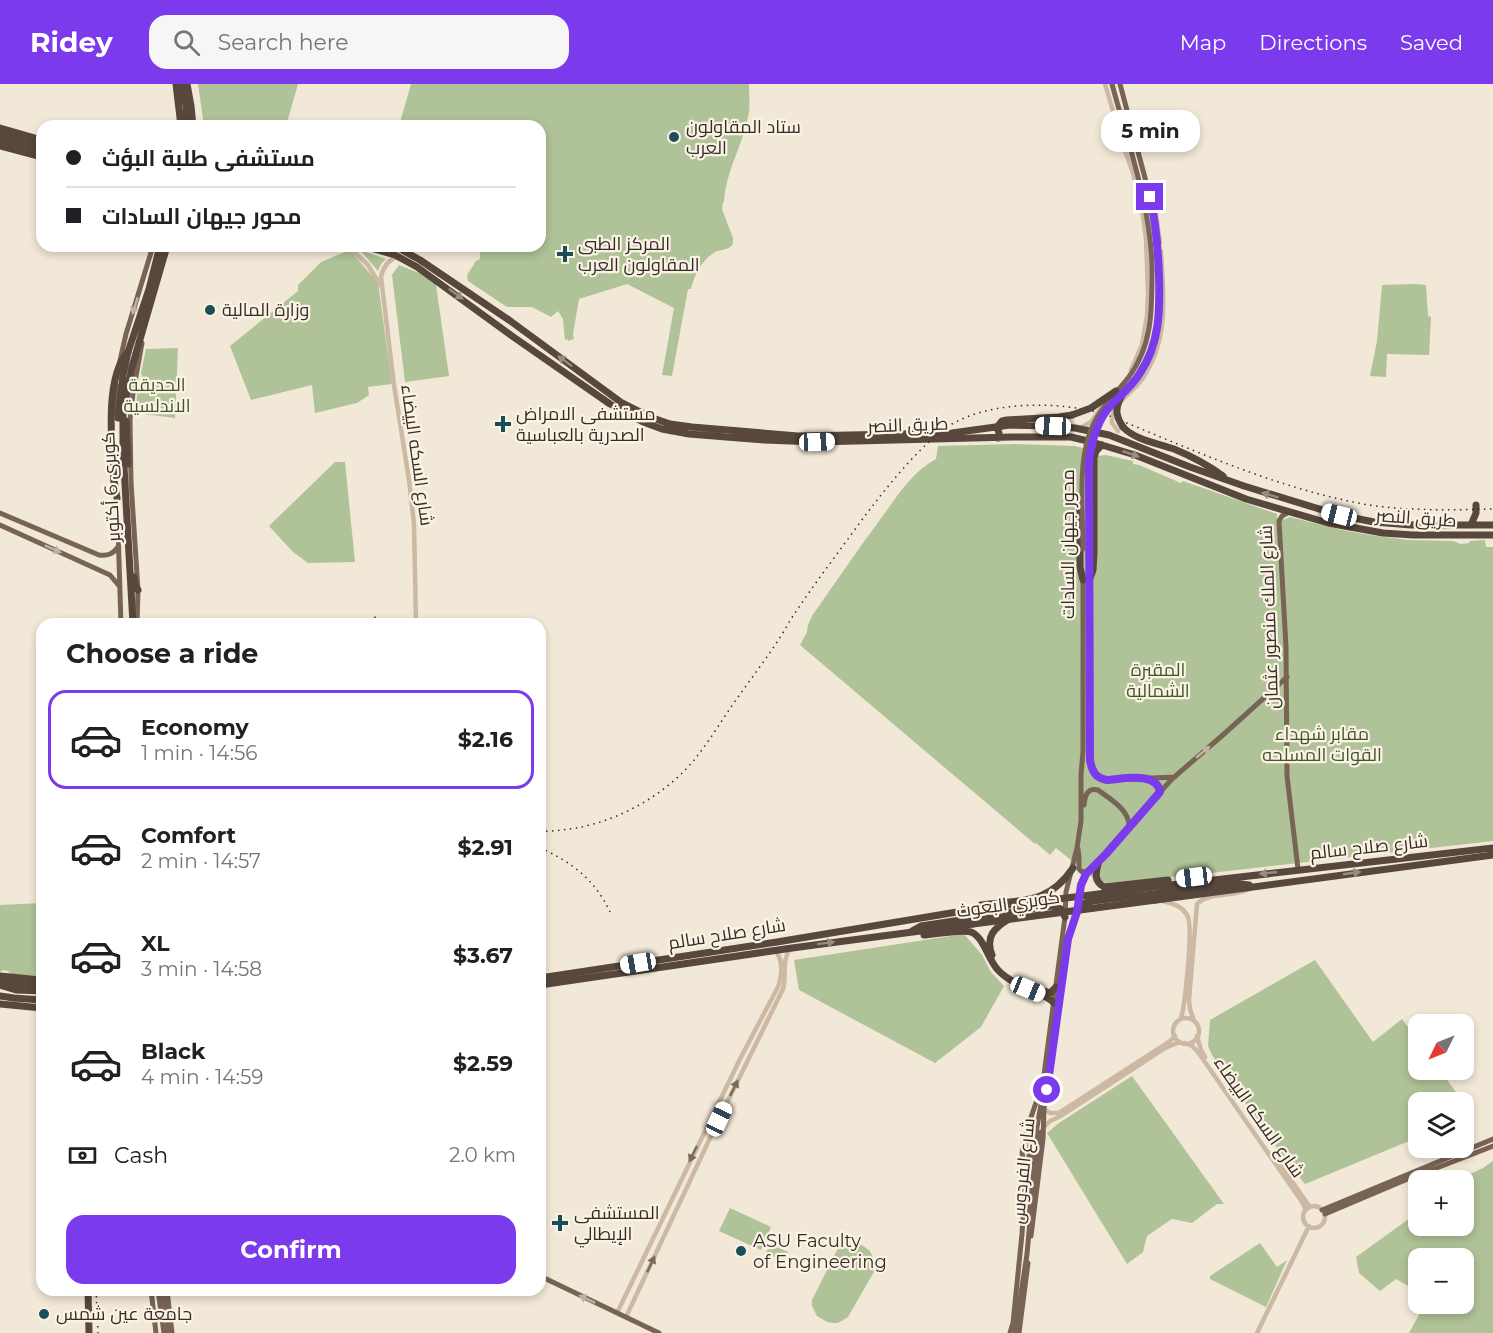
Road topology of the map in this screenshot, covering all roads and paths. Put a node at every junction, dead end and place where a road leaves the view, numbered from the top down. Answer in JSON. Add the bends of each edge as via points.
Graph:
{"nodes":[{"id":1,"x":176,"y":84,"type":"edge"},
{"id":2,"x":182,"y":84,"type":"edge"},
{"id":3,"x":189,"y":84,"type":"edge"},
{"id":4,"x":1105,"y":84,"type":"edge"},
{"id":5,"x":1112,"y":84,"type":"edge"},
{"id":6,"x":1119,"y":84,"type":"edge"},
{"id":7,"x":180,"y":120,"type":"edge"},
{"id":8,"x":187,"y":120,"type":"edge"},
{"id":9,"x":193,"y":120,"type":"edge"},
{"id":10,"x":0,"y":128,"type":"edge"},
{"id":11,"x":1125,"y":133,"type":"junction"},
{"id":12,"x":0,"y":135,"type":"edge"},
{"id":13,"x":36,"y":138,"type":"edge"},
{"id":14,"x":0,"y":141,"type":"edge"},
{"id":15,"x":36,"y":145,"type":"edge"},
{"id":16,"x":0,"y":146,"type":"edge"},
{"id":17,"x":36,"y":150,"type":"edge"},
{"id":18,"x":1126,"y":154,"type":"junction"},
{"id":19,"x":36,"y":155,"type":"edge"},
{"id":20,"x":1146,"y":180,"type":"junction"},
{"id":21,"x":151,"y":252,"type":"edge"},
{"id":22,"x":158,"y":252,"type":"edge"},
{"id":23,"x":167,"y":252,"type":"edge"},
{"id":24,"x":167,"y":252,"type":"edge"},
{"id":25,"x":354,"y":252,"type":"edge"},
{"id":26,"x":385,"y":252,"type":"edge"},
{"id":27,"x":406,"y":252,"type":"edge"},
{"id":28,"x":398,"y":256,"type":"junction"},
{"id":29,"x":382,"y":291,"type":"junction"},
{"id":30,"x":509,"y":320,"type":"junction"},
{"id":31,"x":503,"y":329,"type":"junction"},
{"id":32,"x":525,"y":332,"type":"junction"},
{"id":33,"x":520,"y":342,"type":"junction"},
{"id":34,"x":128,"y":352,"type":"junction"},
{"id":35,"x":1119,"y":393,"type":"junction"},
{"id":36,"x":123,"y":413,"type":"junction"},
{"id":37,"x":1010,"y":425,"type":"junction"},
{"id":38,"x":997,"y":427,"type":"junction"},
{"id":39,"x":1078,"y":429,"type":"junction"},
{"id":40,"x":1118,"y":431,"type":"dead end"},
{"id":41,"x":1012,"y":437,"type":"junction"},
{"id":42,"x":998,"y":438,"type":"junction"},
{"id":43,"x":1080,"y":439,"type":"junction"},
{"id":44,"x":1102,"y":445,"type":"junction"},
{"id":45,"x":1083,"y":453,"type":"junction"},
{"id":46,"x":1094,"y":456,"type":"junction"},
{"id":47,"x":1233,"y":482,"type":"junction"},
{"id":48,"x":1244,"y":486,"type":"junction"},
{"id":49,"x":117,"y":498,"type":"junction"},
{"id":50,"x":1246,"y":499,"type":"junction"},
{"id":51,"x":1302,"y":504,"type":"junction"},
{"id":52,"x":1476,"y":505,"type":"dead end"},
{"id":53,"x":1289,"y":512,"type":"junction"},
{"id":54,"x":0,"y":513,"type":"edge"},
{"id":55,"x":1302,"y":515,"type":"junction"},
{"id":56,"x":0,"y":525,"type":"edge"},
{"id":57,"x":1471,"y":525,"type":"junction"},
{"id":58,"x":1493,"y":525,"type":"edge"},
{"id":59,"x":1493,"y":535,"type":"edge"},
{"id":60,"x":119,"y":545,"type":"junction"},
{"id":61,"x":79,"y":547,"type":"junction"},
{"id":62,"x":73,"y":558,"type":"junction"},
{"id":63,"x":1086,"y":580,"type":"junction"},
{"id":64,"x":121,"y":590,"type":"junction"},
{"id":65,"x":138,"y":590,"type":"junction"},
{"id":66,"x":121,"y":618,"type":"edge"},
{"id":67,"x":133,"y":618,"type":"edge"},
{"id":68,"x":133,"y":618,"type":"edge"},
{"id":69,"x":134,"y":618,"type":"edge"},
{"id":70,"x":416,"y":618,"type":"edge"},
{"id":71,"x":1287,"y":677,"type":"junction"},
{"id":72,"x":1174,"y":777,"type":"junction"},
{"id":73,"x":1142,"y":778,"type":"junction"},
{"id":74,"x":1160,"y":792,"type":"junction"},
{"id":75,"x":1081,"y":811,"type":"junction"},
{"id":76,"x":1129,"y":827,"type":"junction"},
{"id":77,"x":1077,"y":848,"type":"junction"},
{"id":78,"x":1493,"y":848,"type":"edge"},
{"id":79,"x":1493,"y":855,"type":"edge"},
{"id":80,"x":1099,"y":861,"type":"junction"},
{"id":81,"x":1073,"y":868,"type":"junction"},
{"id":82,"x":1298,"y":869,"type":"junction"},
{"id":83,"x":1089,"y":871,"type":"junction"},
{"id":84,"x":1248,"y":875,"type":"junction"},
{"id":85,"x":1104,"y":887,"type":"junction"},
{"id":86,"x":1252,"y":887,"type":"junction"},
{"id":87,"x":1049,"y":892,"type":"junction"},
{"id":88,"x":1156,"y":900,"type":"junction"},
{"id":89,"x":1093,"y":901,"type":"junction"},
{"id":90,"x":1052,"y":906,"type":"junction"},
{"id":91,"x":1077,"y":912,"type":"junction"},
{"id":92,"x":1065,"y":916,"type":"junction"},
{"id":93,"x":918,"y":919,"type":"junction"},
{"id":94,"x":1010,"y":920,"type":"junction"},
{"id":95,"x":910,"y":932,"type":"junction"},
{"id":96,"x":792,"y":948,"type":"junction"},
{"id":97,"x":775,"y":950,"type":"junction"},
{"id":98,"x":546,"y":977,"type":"edge"},
{"id":99,"x":36,"y":980,"type":"edge"},
{"id":100,"x":0,"y":981,"type":"edge"},
{"id":101,"x":546,"y":984,"type":"edge"},
{"id":102,"x":1056,"y":987,"type":"junction"},
{"id":103,"x":36,"y":989,"type":"edge"},
{"id":104,"x":36,"y":990,"type":"edge"},
{"id":105,"x":36,"y":991,"type":"edge"},
{"id":106,"x":0,"y":996,"type":"edge"},
{"id":107,"x":36,"y":1003,"type":"edge"},
{"id":108,"x":1054,"y":1003,"type":"junction"},
{"id":109,"x":0,"y":1004,"type":"edge"},
{"id":110,"x":36,"y":1004,"type":"edge"},
{"id":111,"x":1181,"y":1019,"type":"junction"},
{"id":112,"x":1194,"y":1021,"type":"junction"},
{"id":113,"x":1175,"y":1036,"type":"junction"},
{"id":114,"x":1197,"y":1036,"type":"junction"},
{"id":115,"x":1183,"y":1042,"type":"junction"},
{"id":116,"x":1042,"y":1086,"type":"junction"},
{"id":117,"x":1044,"y":1109,"type":"junction"},
{"id":118,"x":1030,"y":1120,"type":"junction"},
{"id":119,"x":1043,"y":1130,"type":"junction"},
{"id":120,"x":1493,"y":1139,"type":"edge"},
{"id":121,"x":1493,"y":1146,"type":"edge"},
{"id":122,"x":1036,"y":1157,"type":"junction"},
{"id":123,"x":1435,"y":1166,"type":"junction"},
{"id":124,"x":1308,"y":1209,"type":"junction"},
{"id":125,"x":1323,"y":1212,"type":"junction"},
{"id":126,"x":1309,"y":1226,"type":"junction"},
{"id":127,"x":633,"y":1277,"type":"junction"},
{"id":128,"x":546,"y":1279,"type":"edge"},
{"id":129,"x":643,"y":1281,"type":"junction"},
{"id":130,"x":89,"y":1296,"type":"edge"},
{"id":131,"x":93,"y":1296,"type":"edge"},
{"id":132,"x":152,"y":1296,"type":"edge"},
{"id":133,"x":163,"y":1296,"type":"edge"},
{"id":134,"x":617,"y":1313,"type":"junction"},
{"id":135,"x":626,"y":1317,"type":"junction"},
{"id":136,"x":1016,"y":1332,"type":"edge"},
{"id":137,"x":92,"y":1333,"type":"edge"},
{"id":138,"x":156,"y":1333,"type":"edge"},
{"id":139,"x":168,"y":1333,"type":"edge"},
{"id":140,"x":659,"y":1333,"type":"edge"},
{"id":141,"x":1257,"y":1333,"type":"edge"}],
"edges":[{"from":1,"to":7,"type":"highway"},
{"from":2,"to":8,"type":"highway"},
{"from":3,"to":9,"type":"highway"},
{"from":4,"to":18,"type":"street"},
{"from":5,"to":11,"type":"main road","name":"محور جيهان السادات"},
{"from":6,"to":20,"type":"main road","name":"محور جيهان السادات"},
{"from":10,"to":13,"type":"highway"},
{"from":11,"to":18,"type":"main road"},
{"from":11,"to":35,"type":"main road","name":"محور جيهان السادات","bridge":true,"via":[[1151,241],[1152,306],[1149,336],[1142,355]]},
{"from":12,"to":15,"type":"highway"},
{"from":14,"to":17,"type":"highway"},
{"from":16,"to":19,"type":"highway"},
{"from":18,"to":39,"type":"street","via":[[1145,230],[1146,327],[1140,351],[1127,375],[1092,420]]},
{"from":20,"to":35,"type":"main road","name":"محور جيهان السادات","bridge":true,"via":[[1156,228],[1160,311],[1155,343],[1141,372]]},
{"from":20,"to":40,"type":"street","via":[[1159,229],[1163,322],[1149,368],[1112,415]]},
{"from":21,"to":49,"type":"main road","one_way":true,"via":[[119,362],[114,429]]},
{"from":22,"to":34,"type":"highway","name":"كوبرى 6 أكتوبر"},
{"from":23,"to":36,"type":"highway","name":"كوبرى 6 أكتوبر","via":[[134,360]]},
{"from":24,"to":65,"type":"main road","via":[[141,346],[131,409]]},
{"from":25,"to":29,"type":"street","name":"شارع السكه البيضاء","via":[[371,269]]},
{"from":26,"to":28,"type":"highway","name":"طريق النصر"},
{"from":27,"to":30,"type":"highway","name":"طريق النصر"},
{"from":28,"to":29,"type":"street","name":"شارع السكه البيضاء","via":[[383,268]]},
{"from":28,"to":31,"type":"highway","name":"طريق النصر","one_way":true},
{"from":29,"to":70,"type":"street","name":"شارع السكه البيضاء","via":[[412,502]]},
{"from":30,"to":31,"type":"highway","via":[[509,327]]},
{"from":30,"to":32,"type":"highway","name":"طريق النصر"},
{"from":31,"to":33,"type":"highway","name":"طريق النصر"},
{"from":32,"to":33,"type":"highway"},
{"from":38,"to":32,"type":"highway","name":"طريق النصر","one_way":true,"via":[[952,433],[798,436],[678,426],[622,403]]},
{"from":33,"to":42,"type":"highway","name":"طريق النصر","via":[[625,413],[676,432],[800,442]]},
{"from":34,"to":49,"type":"highway","bridge":true,"via":[[112,397]]},
{"from":34,"to":67,"type":"highway","name":"كوبرى 6 أكتوبر","via":[[118,429]]},
{"from":35,"to":38,"type":"highway","bridge":true,"via":[[1072,415],[1009,419]]},
{"from":35,"to":47,"type":"highway","bridge":true,"via":[[1117,414],[1128,432],[1196,459]]},
{"from":35,"to":63,"type":"main road","name":"محور جيهان السادات","bridge":true,"via":[[1104,414],[1091,448]]},
{"from":36,"to":65,"type":"highway","via":[[127,424]]},
{"from":36,"to":68,"type":"highway","name":"كوبرى 6 أكتوبر"},
{"from":37,"to":38,"type":"highway","name":"طريق النصر"},
{"from":37,"to":39,"type":"highway","name":"طريق النصر"},
{"from":37,"to":41,"type":"highway"},
{"from":38,"to":42,"type":"highway"},
{"from":39,"to":47,"type":"highway","name":"طريق النصر","via":[[1118,438]]},
{"from":41,"to":42,"type":"highway","name":"طريق النصر"},
{"from":41,"to":43,"type":"highway","name":"طريق النصر"},
{"from":43,"to":44,"type":"highway","name":"طريق النصر"},
{"from":43,"to":45,"type":"highway"},
{"from":44,"to":46,"type":"highway"},
{"from":44,"to":50,"type":"highway","name":"طريق النصر","one_way":true},
{"from":45,"to":46,"type":"highway","via":[[1090,451]]},
{"from":45,"to":63,"type":"highway","via":[[1079,528],[1080,567]]},
{"from":46,"to":63,"type":"highway","via":[[1093,568]]},
{"from":47,"to":48,"type":"highway","name":"طريق النصر"},
{"from":48,"to":50,"type":"highway","via":[[1251,493]]},
{"from":51,"to":48,"type":"highway","name":"طريق النصر","one_way":true},
{"from":49,"to":60,"type":"main road"},
{"from":50,"to":53,"type":"highway","name":"طريق النصر"},
{"from":51,"to":55,"type":"highway","via":[[1298,510]]},
{"from":51,"to":57,"type":"highway","name":"طريق النصر","via":[[1392,524]]},
{"from":52,"to":57,"type":"highway"},
{"from":53,"to":55,"type":"highway","name":"طريق النصر"},
{"from":53,"to":71,"type":"main road","name":"شارع الملك منصور عثمان","via":[[1279,521]]},
{"from":54,"to":61,"type":"main road"},
{"from":55,"to":59,"type":"highway","name":"طريق النصر","via":[[1383,532]]},
{"from":56,"to":62,"type":"main road","one_way":true},
{"from":57,"to":58,"type":"highway","name":"طريق النصر"},
{"from":60,"to":61,"type":"main road","via":[[115,552],[106,555]]},
{"from":60,"to":64,"type":"main road"},
{"from":61,"to":62,"type":"main road"},
{"from":62,"to":64,"type":"main road","via":[[110,575]]},
{"from":63,"to":73,"type":"main road","name":"محور جيهان السادات","via":[[1093,772],[1107,780]]},
{"from":63,"to":75,"type":"main road","name":"محور جيهان السادات"},
{"from":64,"to":66,"type":"main road"},
{"from":65,"to":69,"type":"main road"},
{"from":72,"to":71,"type":"main road","one_way":true},
{"from":71,"to":82,"type":"main road","name":"شارع الملك منصور عثمان","via":[[1287,776]]},
{"from":72,"to":73,"type":"main road"},
{"from":72,"to":74,"type":"main road"},
{"from":73,"to":74,"type":"main road","via":[[1156,782]]},
{"from":74,"to":76,"type":"main road"},
{"from":75,"to":76,"type":"main road","via":[[1088,792],[1098,790],[1126,813]]},
{"from":75,"to":77,"type":"main road","name":"محور جيهان السادات"},
{"from":76,"to":80,"type":"main road"},
{"from":77,"to":81,"type":"main road","name":"محور جيهان السادات"},
{"from":77,"to":83,"type":"main road","via":[[1079,868]]},
{"from":78,"to":82,"type":"highway","name":"شارع صلاح سالم"},
{"from":86,"to":79,"type":"highway","name":"شارع صلاح سالم","one_way":true},
{"from":80,"to":83,"type":"main road"},
{"from":80,"to":85,"type":"highway","via":[[1096,877]]},
{"from":81,"to":87,"type":"highway"},
{"from":81,"to":92,"type":"main road","name":"شارع الفردوس"},
{"from":82,"to":84,"type":"highway","name":"شارع صلاح سالم","one_way":true},
{"from":83,"to":91,"type":"main road","name":"شارع الفردوس","via":[[1079,889]]},
{"from":84,"to":85,"type":"highway"},
{"from":84,"to":93,"type":"highway","name":"كوبري البعوث","bridge":true},
{"from":85,"to":89,"type":"highway","via":[[1091,893]]},
{"from":86,"to":88,"type":"highway","name":"كوبري البعوث"},
{"from":86,"to":89,"type":"highway","via":[[1240,884]]},
{"from":86,"to":112,"type":"street","via":[[1242,893],[1202,899],[1197,904],[1189,1000]]},
{"from":87,"to":90,"type":"highway"},
{"from":87,"to":93,"type":"highway","via":[[1038,898],[936,911]]},
{"from":88,"to":94,"type":"highway","name":"كوبري البعوث","bridge":true},
{"from":88,"to":111,"type":"street","via":[[1172,903],[1189,922]]},
{"from":89,"to":91,"type":"highway"},
{"from":90,"to":92,"type":"highway","via":[[1061,909]]},
{"from":90,"to":95,"type":"highway","via":[[921,926]]},
{"from":91,"to":117,"type":"main road","name":"شارع الفردوس","via":[[1068,939]]},
{"from":92,"to":102,"type":"main road","name":"شارع الفردوس"},
{"from":93,"to":98,"type":"highway","name":"شارع صلاح سالم"},
{"from":94,"to":95,"type":"highway","name":"كوبري البعوث","bridge":true},
{"from":94,"to":102,"type":"highway","via":[[994,930],[989,950],[994,960],[1001,969],[1029,986],[1046,993]]},
{"from":96,"to":95,"type":"highway","name":"شارع صلاح سالم","one_way":true},
{"from":95,"to":108,"type":"highway","via":[[972,932],[998,970]]},
{"from":96,"to":97,"type":"highway","name":"شارع صلاح سالم"},
{"from":129,"to":96,"type":"street","one_way":true,"via":[[783,989],[785,959]]},
{"from":97,"to":101,"type":"highway","name":"شارع صلاح سالم"},
{"from":97,"to":127,"type":"street","one_way":true,"via":[[781,961],[778,987]]},
{"from":99,"to":100,"type":"highway"},
{"from":100,"to":103,"type":"highway"},
{"from":100,"to":104,"type":"highway","via":[[22,991]]},
{"from":102,"to":108,"type":"main road","name":"شارع الفردوس"},
{"from":105,"to":106,"type":"highway"},
{"from":106,"to":107,"type":"highway"},
{"from":108,"to":116,"type":"main road","name":"شارع الفردوس"},
{"from":109,"to":110,"type":"highway"},
{"from":111,"to":112,"type":"street"},
{"from":111,"to":113,"type":"street","via":[[1174,1028]]},
{"from":112,"to":114,"type":"street"},
{"from":113,"to":115,"type":"street"},
{"from":113,"to":117,"type":"street","via":[[1059,1113]]},
{"from":114,"to":115,"type":"street"},
{"from":114,"to":124,"type":"street","name":"شارع السكه البيضاء","via":[[1208,1063]]},
{"from":115,"to":119,"type":"street","via":[[1165,1048],[1050,1121]]},
{"from":115,"to":124,"type":"street","name":"شارع السكه البيضاء","via":[[1198,1052]]},
{"from":116,"to":118,"type":"main road","name":"شارع الفردوس"},
{"from":116,"to":122,"type":"main road"},
{"from":117,"to":119,"type":"main road","name":"شارع الفردوس"},
{"from":118,"to":122,"type":"main road","via":[[1028,1155],[1034,1160]]},
{"from":118,"to":136,"type":"main road","name":"شارع الفردوس","via":[[1022,1153],[1026,1173],[1013,1323]]},
{"from":119,"to":122,"type":"main road","name":"شارع الفردوس"},
{"from":120,"to":123,"type":"main road"},
{"from":121,"to":123,"type":"main road"},
{"from":122,"to":136,"type":"main road","bridge":true},
{"from":123,"to":125,"type":"main road"},
{"from":124,"to":125,"type":"street","via":[[1318,1207]]},
{"from":124,"to":126,"type":"street","via":[[1304,1219]]},
{"from":125,"to":126,"type":"street","via":[[1321,1225]]},
{"from":126,"to":141,"type":"street"},
{"from":127,"to":129,"type":"street"},
{"from":127,"to":134,"type":"street"},
{"from":134,"to":128,"type":"main road","one_way":true},
{"from":129,"to":135,"type":"street"},
{"from":130,"to":137,"type":"highway"},
{"from":131,"to":137,"type":"highway"},
{"from":132,"to":138,"type":"main road"},
{"from":133,"to":139,"type":"main road"},
{"from":134,"to":135,"type":"main road"},
{"from":135,"to":140,"type":"main road"}]}
